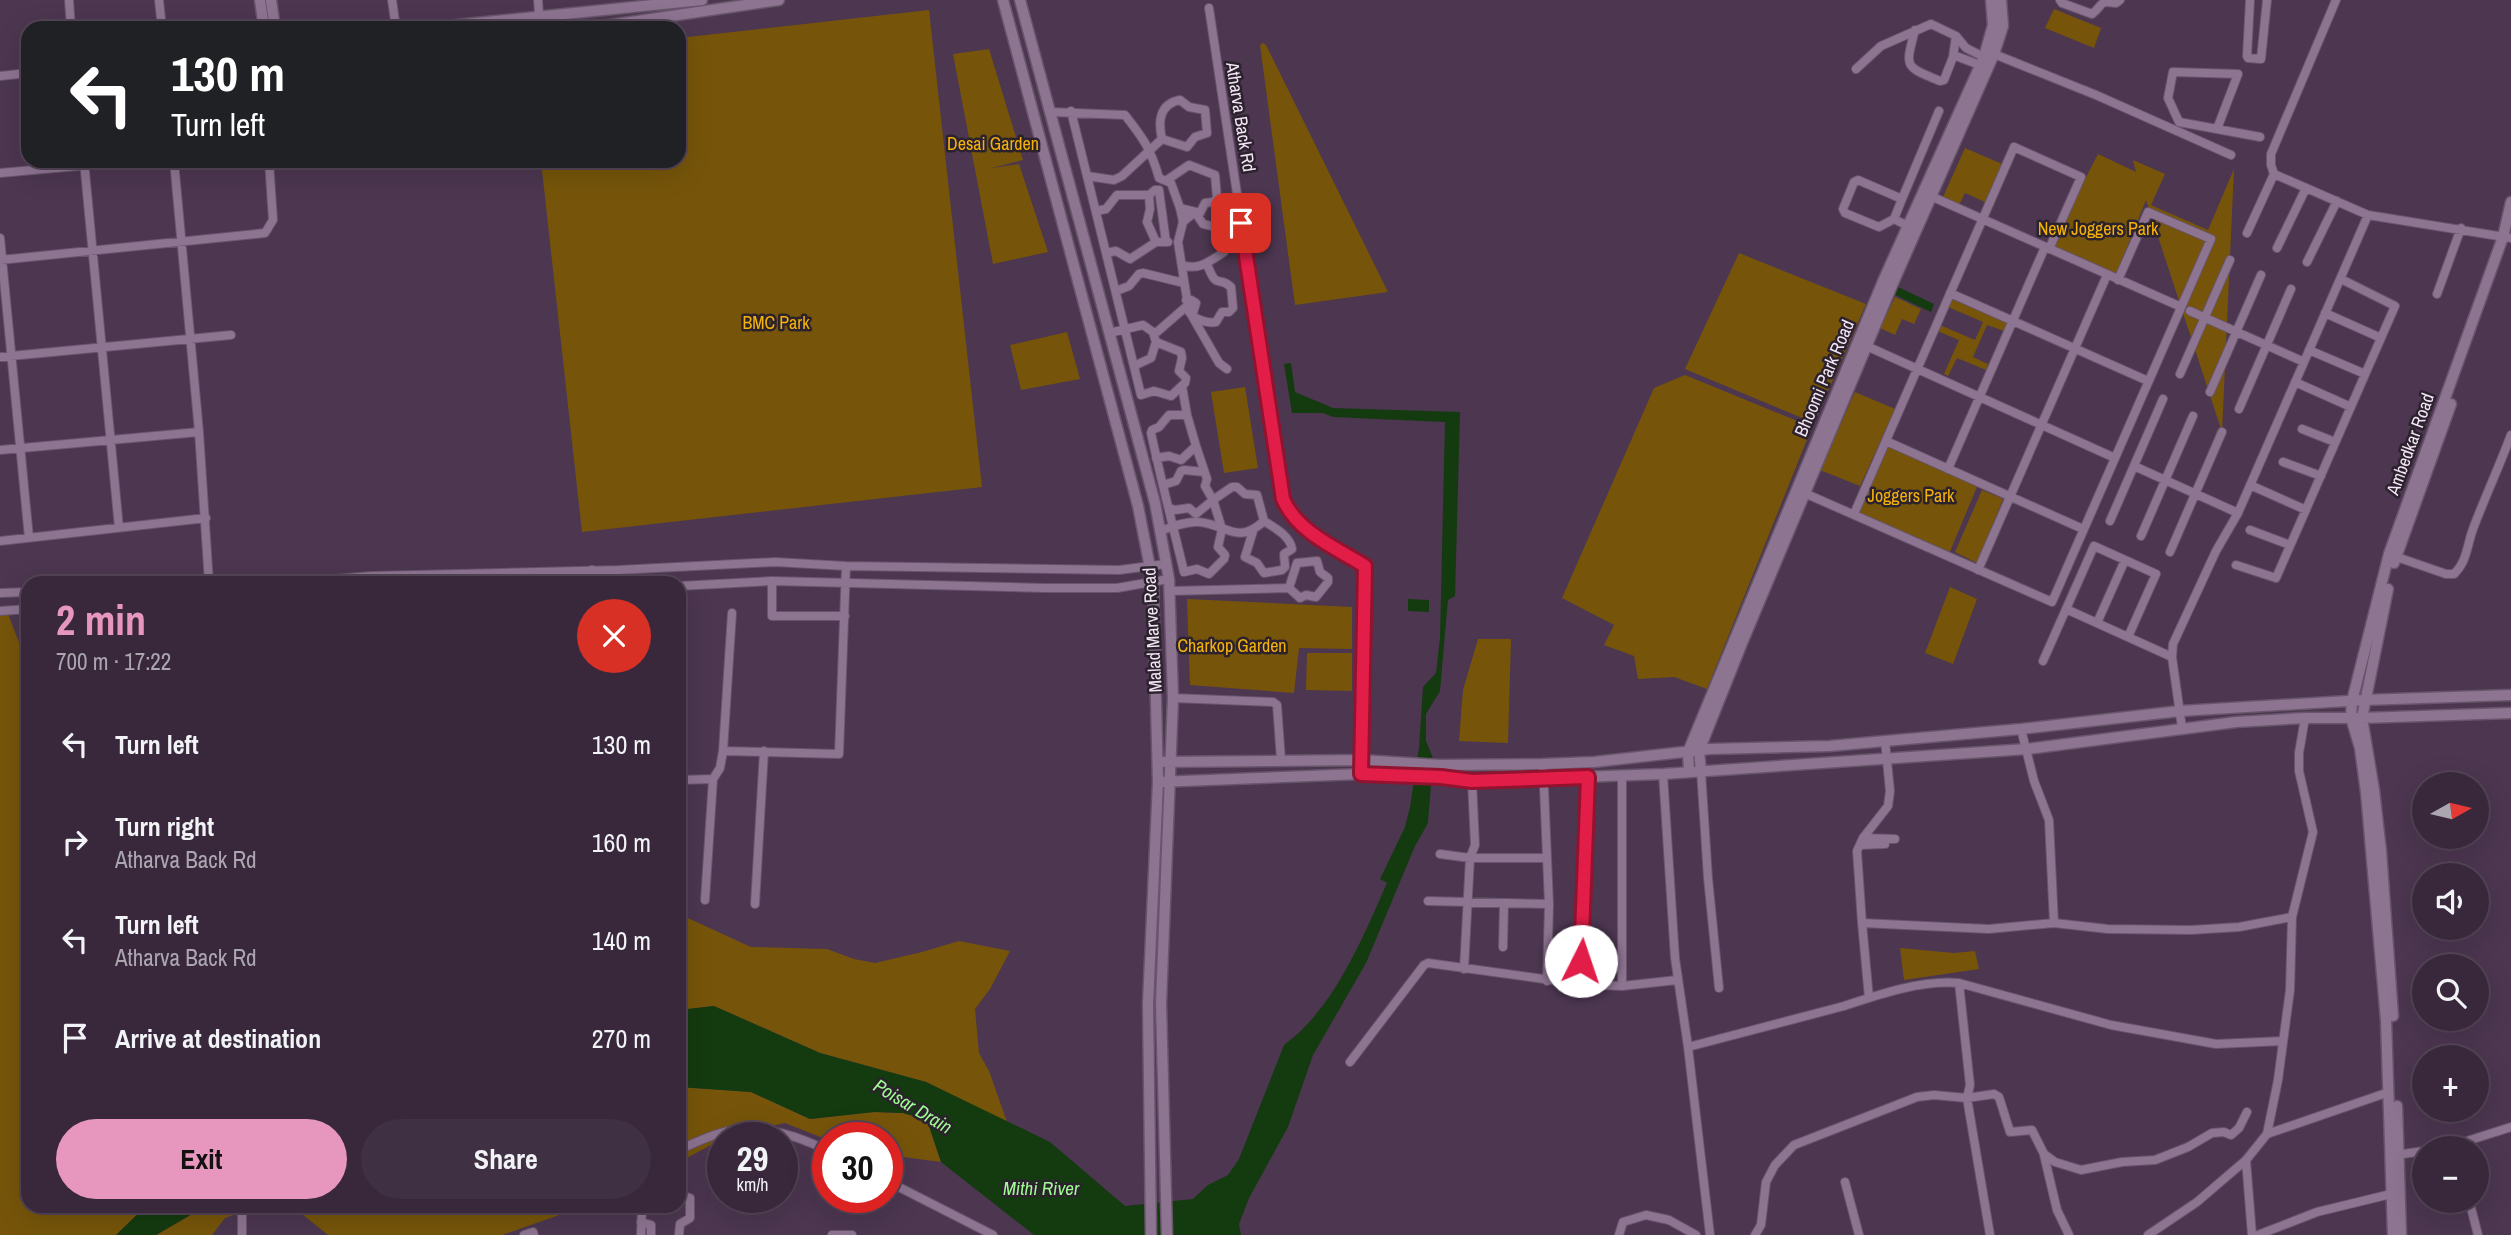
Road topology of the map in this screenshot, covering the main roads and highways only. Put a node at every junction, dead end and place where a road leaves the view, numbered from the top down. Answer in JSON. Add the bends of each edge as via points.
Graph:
{"nodes":[{"id":1,"x":260,"y":0,"type":"edge"},
{"id":2,"x":271,"y":0,"type":"edge"},
{"id":3,"x":702,"y":0,"type":"edge"},
{"id":4,"x":779,"y":0,"type":"edge"},
{"id":5,"x":1003,"y":0,"type":"edge"},
{"id":6,"x":1020,"y":0,"type":"edge"},
{"id":7,"x":1991,"y":0,"type":"edge"},
{"id":8,"x":2001,"y":0,"type":"edge"},
{"id":9,"x":684,"y":1,"type":"edge"},
{"id":10,"x":1026,"y":20,"type":"junction"},
{"id":11,"x":263,"y":21,"type":"edge"},
{"id":12,"x":274,"y":21,"type":"edge"},
{"id":13,"x":552,"y":21,"type":"edge"},
{"id":14,"x":641,"y":21,"type":"edge"},
{"id":15,"x":1009,"y":24,"type":"junction"},
{"id":16,"x":1987,"y":60,"type":"junction"},
{"id":17,"x":1046,"y":94,"type":"junction"},
{"id":18,"x":1029,"y":97,"type":"junction"},
{"id":19,"x":2511,"y":202,"type":"edge"},
{"id":20,"x":2508,"y":237,"type":"edge"},
{"id":21,"x":2393,"y":555,"type":"junction"},
{"id":22,"x":2511,"y":695,"type":"edge"},
{"id":23,"x":2364,"y":700,"type":"junction"},
{"id":24,"x":2352,"y":701,"type":"junction"},
{"id":25,"x":2511,"y":713,"type":"edge"},
{"id":26,"x":2357,"y":718,"type":"junction"},
{"id":27,"x":1693,"y":751,"type":"junction"},
{"id":28,"x":1171,"y":761,"type":"junction"},
{"id":29,"x":1158,"y":762,"type":"junction"},
{"id":30,"x":1504,"y":765,"type":"junction"},
{"id":31,"x":1689,"y":771,"type":"junction"},
{"id":32,"x":1702,"y":771,"type":"junction"},
{"id":33,"x":1170,"y":780,"type":"junction"},
{"id":34,"x":1505,"y":780,"type":"junction"},
{"id":35,"x":1158,"y":782,"type":"junction"},
{"id":36,"x":2391,"y":1057,"type":"junction"},
{"id":37,"x":2393,"y":1117,"type":"junction"},
{"id":38,"x":2396,"y":1193,"type":"junction"},
{"id":39,"x":1151,"y":1235,"type":"edge"},
{"id":40,"x":1167,"y":1235,"type":"edge"},
{"id":41,"x":2393,"y":1235,"type":"edge"},
{"id":42,"x":2400,"y":1235,"type":"edge"}],
"edges":[{"from":1,"to":11,"type":"main road"},
{"from":2,"to":12,"type":"main road"},
{"from":3,"to":9,"type":"main road"},
{"from":4,"to":14,"type":"main road"},
{"from":5,"to":15,"type":"main road","name":"Malad Marve Road"},
{"from":6,"to":10,"type":"main road","name":"Malad Marve Road"},
{"from":7,"to":16,"type":"main road","name":"Bhoomi Park Road","via":[[1993,25]]},
{"from":8,"to":16,"type":"main road","name":"Bhoomi Park Road","via":[[2003,26]]},
{"from":9,"to":13,"type":"main road"},
{"from":10,"to":15,"type":"main road"},
{"from":10,"to":17,"type":"main road","name":"Malad Marve Road"},
{"from":15,"to":18,"type":"main road","name":"Malad Marve Road"},
{"from":16,"to":27,"type":"main road","name":"Bhoomi Park Road","via":[[1862,344]]},
{"from":17,"to":18,"type":"main road"},
{"from":17,"to":28,"type":"main road","name":"Malad Marve Road","via":[[1155,503],[1169,585]]},
{"from":18,"to":29,"type":"main road","name":"Malad Marve Road","via":[[1151,568]]},
{"from":19,"to":20,"type":"main road","name":"Ambedkar Road"},
{"from":20,"to":21,"type":"main road","name":"Ambedkar Road"},
{"from":21,"to":23,"type":"main road","name":"Ambedkar Road"},
{"from":21,"to":24,"type":"main road","name":"Ambedkar Road"},
{"from":22,"to":23,"type":"main road"},
{"from":23,"to":24,"type":"main road"},
{"from":23,"to":26,"type":"main road","name":"Ambedkar Road"},
{"from":24,"to":26,"type":"main road","name":"Ambedkar Road"},
{"from":24,"to":27,"type":"main road","via":[[2180,711],[1885,741]]},
{"from":25,"to":26,"type":"main road"},
{"from":26,"to":32,"type":"main road","via":[[2182,729],[2027,749]]},
{"from":26,"to":36,"type":"main road","via":[[2374,828]]},
{"from":27,"to":30,"type":"main road","via":[[1594,762]]},
{"from":27,"to":31,"type":"main road","name":"Bhoomi Park Road"},
{"from":27,"to":32,"type":"main road"},
{"from":28,"to":29,"type":"main road"},
{"from":28,"to":30,"type":"main road"},
{"from":28,"to":33,"type":"main road","name":"Malad Marve Road"},
{"from":29,"to":35,"type":"main road","name":"Malad Marve Road"},
{"from":30,"to":34,"type":"main road"},
{"from":31,"to":32,"type":"main road"},
{"from":31,"to":34,"type":"main road"},
{"from":33,"to":34,"type":"main road","via":[[1361,774]]},
{"from":33,"to":35,"type":"main road"},
{"from":33,"to":40,"type":"main road","name":"Malad Marve Road","via":[[1161,1003]]},
{"from":35,"to":39,"type":"main road","name":"Malad Marve Road","via":[[1148,1004]]},
{"from":36,"to":37,"type":"main road"},
{"from":36,"to":37,"type":"main road"},
{"from":37,"to":38,"type":"main road"},
{"from":38,"to":41,"type":"main road"},
{"from":38,"to":42,"type":"main road"}]}
